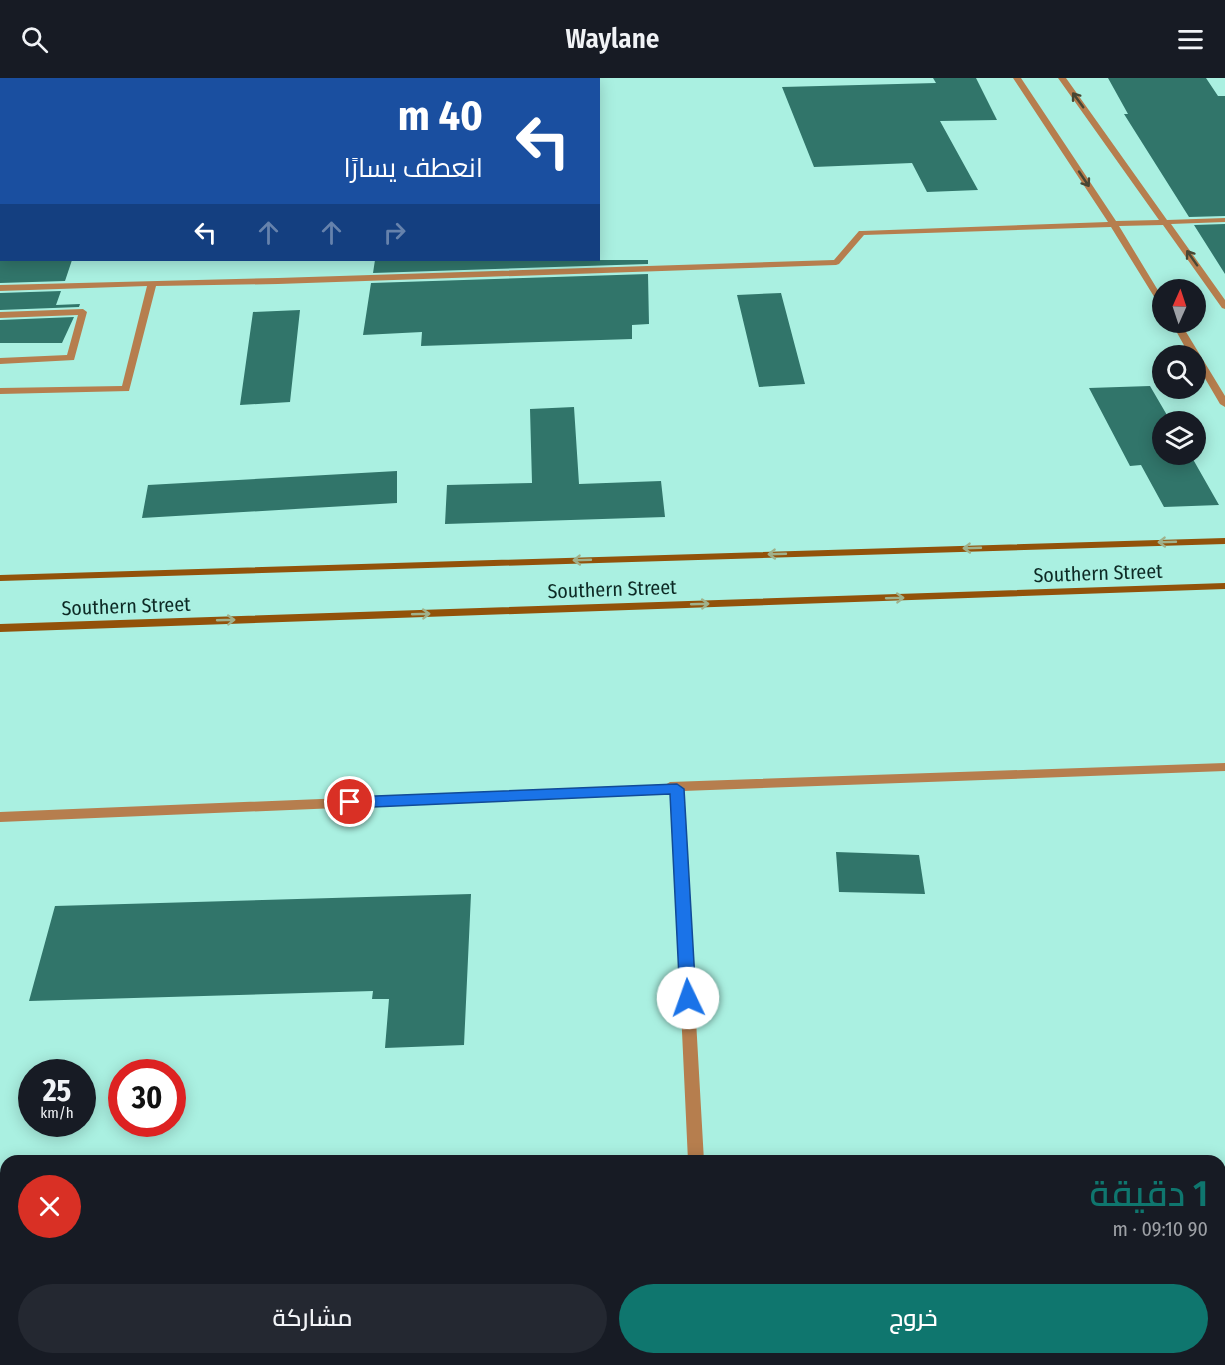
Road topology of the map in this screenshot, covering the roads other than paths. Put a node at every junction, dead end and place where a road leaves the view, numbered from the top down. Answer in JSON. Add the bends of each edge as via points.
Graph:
{"nodes":[{"id":1,"x":1017,"y":78,"type":"edge"},
{"id":2,"x":1062,"y":78,"type":"edge"},
{"id":3,"x":1225,"y":220,"type":"edge"},
{"id":4,"x":1166,"y":221,"type":"junction"},
{"id":5,"x":1114,"y":224,"type":"junction"},
{"id":6,"x":152,"y":283,"type":"junction"},
{"id":7,"x":1152,"y":287,"type":"edge"},
{"id":8,"x":0,"y":288,"type":"edge"},
{"id":9,"x":1225,"y":306,"type":"edge"},
{"id":10,"x":0,"y":315,"type":"edge"},
{"id":11,"x":0,"y":361,"type":"edge"},
{"id":12,"x":1206,"y":374,"type":"edge"},
{"id":13,"x":0,"y":391,"type":"edge"},
{"id":14,"x":1225,"y":404,"type":"edge"},
{"id":15,"x":1225,"y":541,"type":"edge"},
{"id":16,"x":0,"y":578,"type":"edge"},
{"id":17,"x":1225,"y":586,"type":"edge"},
{"id":18,"x":0,"y":628,"type":"edge"},
{"id":19,"x":1225,"y":767,"type":"edge"},
{"id":20,"x":677,"y":789,"type":"junction"},
{"id":21,"x":0,"y":817,"type":"edge"},
{"id":22,"x":696,"y":1155,"type":"edge"}],
"edges":[{"from":1,"to":5,"type":"street","one_way":true},
{"from":4,"to":2,"type":"street","one_way":true},
{"from":3,"to":4,"type":"street"},
{"from":4,"to":5,"type":"street"},
{"from":9,"to":4,"type":"street","one_way":true},
{"from":5,"to":6,"type":"street","via":[[862,233],[836,262]]},
{"from":5,"to":7,"type":"street"},
{"from":6,"to":8,"type":"street"},
{"from":6,"to":13,"type":"street","via":[[126,389]]},
{"from":10,"to":11,"type":"street","via":[[83,312],[71,358]]},
{"from":12,"to":14,"type":"street"},
{"from":15,"to":16,"type":"main road","name":"Southern Street","one_way":true},
{"from":18,"to":17,"type":"main road","name":"Southern Street","one_way":true},
{"from":19,"to":20,"type":"street","via":[[668,788]]},
{"from":20,"to":21,"type":"street"},
{"from":20,"to":22,"type":"street"}]}
